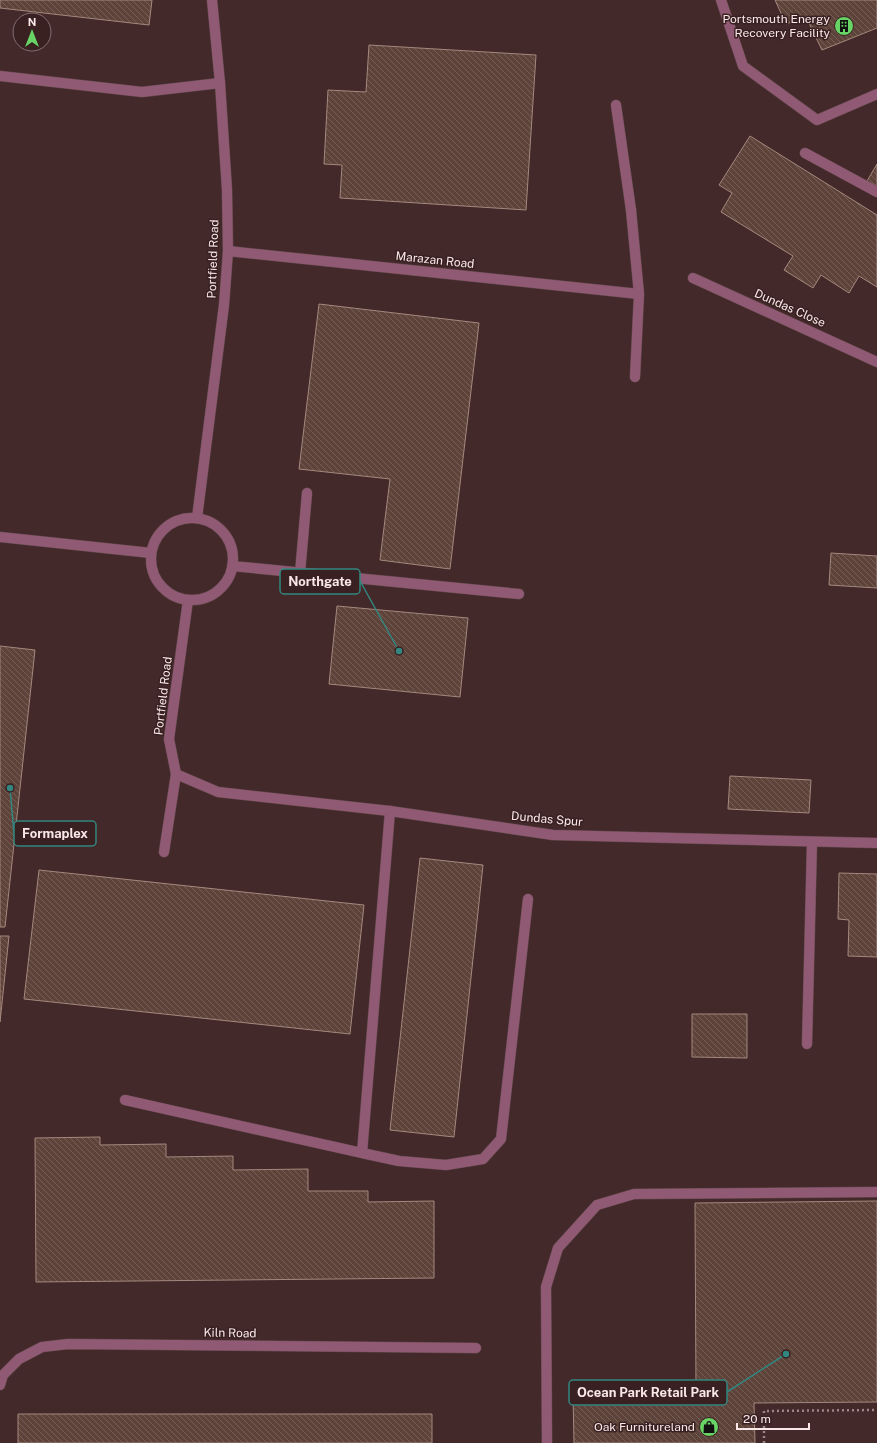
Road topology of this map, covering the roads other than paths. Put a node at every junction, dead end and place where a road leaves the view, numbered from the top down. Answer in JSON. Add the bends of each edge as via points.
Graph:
{"nodes":[{"id":1,"x":212,"y":0,"type":"edge"},
{"id":2,"x":721,"y":0,"type":"edge"},
{"id":3,"x":0,"y":76,"type":"edge"},
{"id":4,"x":220,"y":83,"type":"junction"},
{"id":5,"x":877,"y":94,"type":"edge"},
{"id":6,"x":616,"y":105,"type":"dead end"},
{"id":7,"x":805,"y":153,"type":"dead end"},
{"id":8,"x":877,"y":192,"type":"edge"},
{"id":9,"x":228,"y":251,"type":"junction"},
{"id":10,"x":693,"y":278,"type":"dead end"},
{"id":11,"x":639,"y":294,"type":"junction"},
{"id":12,"x":877,"y":362,"type":"edge"},
{"id":13,"x":635,"y":377,"type":"dead end"},
{"id":14,"x":307,"y":493,"type":"dead end"},
{"id":15,"x":197,"y":518,"type":"junction"},
{"id":16,"x":0,"y":538,"type":"edge"},
{"id":17,"x":151,"y":553,"type":"junction"},
{"id":18,"x":232,"y":566,"type":"junction"},
{"id":19,"x":300,"y":573,"type":"junction"},
{"id":20,"x":519,"y":594,"type":"dead end"},
{"id":21,"x":188,"y":600,"type":"junction"},
{"id":22,"x":176,"y":774,"type":"junction"},
{"id":23,"x":390,"y":811,"type":"junction"},
{"id":24,"x":812,"y":842,"type":"junction"},
{"id":25,"x":877,"y":843,"type":"edge"},
{"id":26,"x":164,"y":852,"type":"dead end"},
{"id":27,"x":528,"y":898,"type":"dead end"},
{"id":28,"x":807,"y":1044,"type":"dead end"},
{"id":29,"x":125,"y":1100,"type":"dead end"},
{"id":30,"x":362,"y":1153,"type":"junction"},
{"id":31,"x":877,"y":1192,"type":"edge"},
{"id":32,"x":476,"y":1348,"type":"dead end"},
{"id":33,"x":0,"y":1385,"type":"edge"},
{"id":34,"x":547,"y":1443,"type":"edge"}],
"edges":[{"from":1,"to":4,"type":"street","name":"Portfield Road"},
{"from":2,"to":5,"type":"street","via":[[743,66],[817,120]]},
{"from":3,"to":4,"type":"street","via":[[142,92]]},
{"from":4,"to":9,"type":"street","name":"Portfield Road"},
{"from":6,"to":11,"type":"street","via":[[631,210]]},
{"from":7,"to":8,"type":"street"},
{"from":9,"to":11,"type":"street","name":"Marazan Road"},
{"from":9,"to":15,"type":"street","name":"Portfield Road","via":[[224,306]]},
{"from":10,"to":12,"type":"street","name":"Dundas Close"},
{"from":11,"to":13,"type":"street"},
{"from":14,"to":19,"type":"street"},
{"from":15,"to":17,"type":"street","via":[[176,520],[164,528],[156,539]]},
{"from":15,"to":18,"type":"street","via":[[211,522],[222,531],[230,543]]},
{"from":16,"to":17,"type":"street"},
{"from":17,"to":21,"type":"street","via":[[154,576],[163,588],[174,596]]},
{"from":18,"to":19,"type":"street"},
{"from":18,"to":21,"type":"street","via":[[227,580],[218,590],[206,598]]},
{"from":19,"to":20,"type":"street"},
{"from":21,"to":22,"type":"street","name":"Portfield Road","via":[[169,739]]},
{"from":22,"to":23,"type":"street","name":"Dundas Spur","via":[[218,792]]},
{"from":22,"to":26,"type":"street"},
{"from":23,"to":24,"type":"street","name":"Dundas Spur","via":[[553,835]]},
{"from":23,"to":30,"type":"street"},
{"from":24,"to":25,"type":"street","name":"Dundas Spur"},
{"from":24,"to":28,"type":"street"},
{"from":27,"to":30,"type":"street","via":[[501,1139],[483,1159],[446,1166],[399,1161]]},
{"from":29,"to":30,"type":"street"},
{"from":31,"to":34,"type":"street","via":[[634,1194],[596,1205],[558,1248],[546,1287]]},
{"from":32,"to":33,"type":"street","name":"Kiln Road","via":[[68,1344],[42,1347],[19,1359],[3,1375]]}]}
